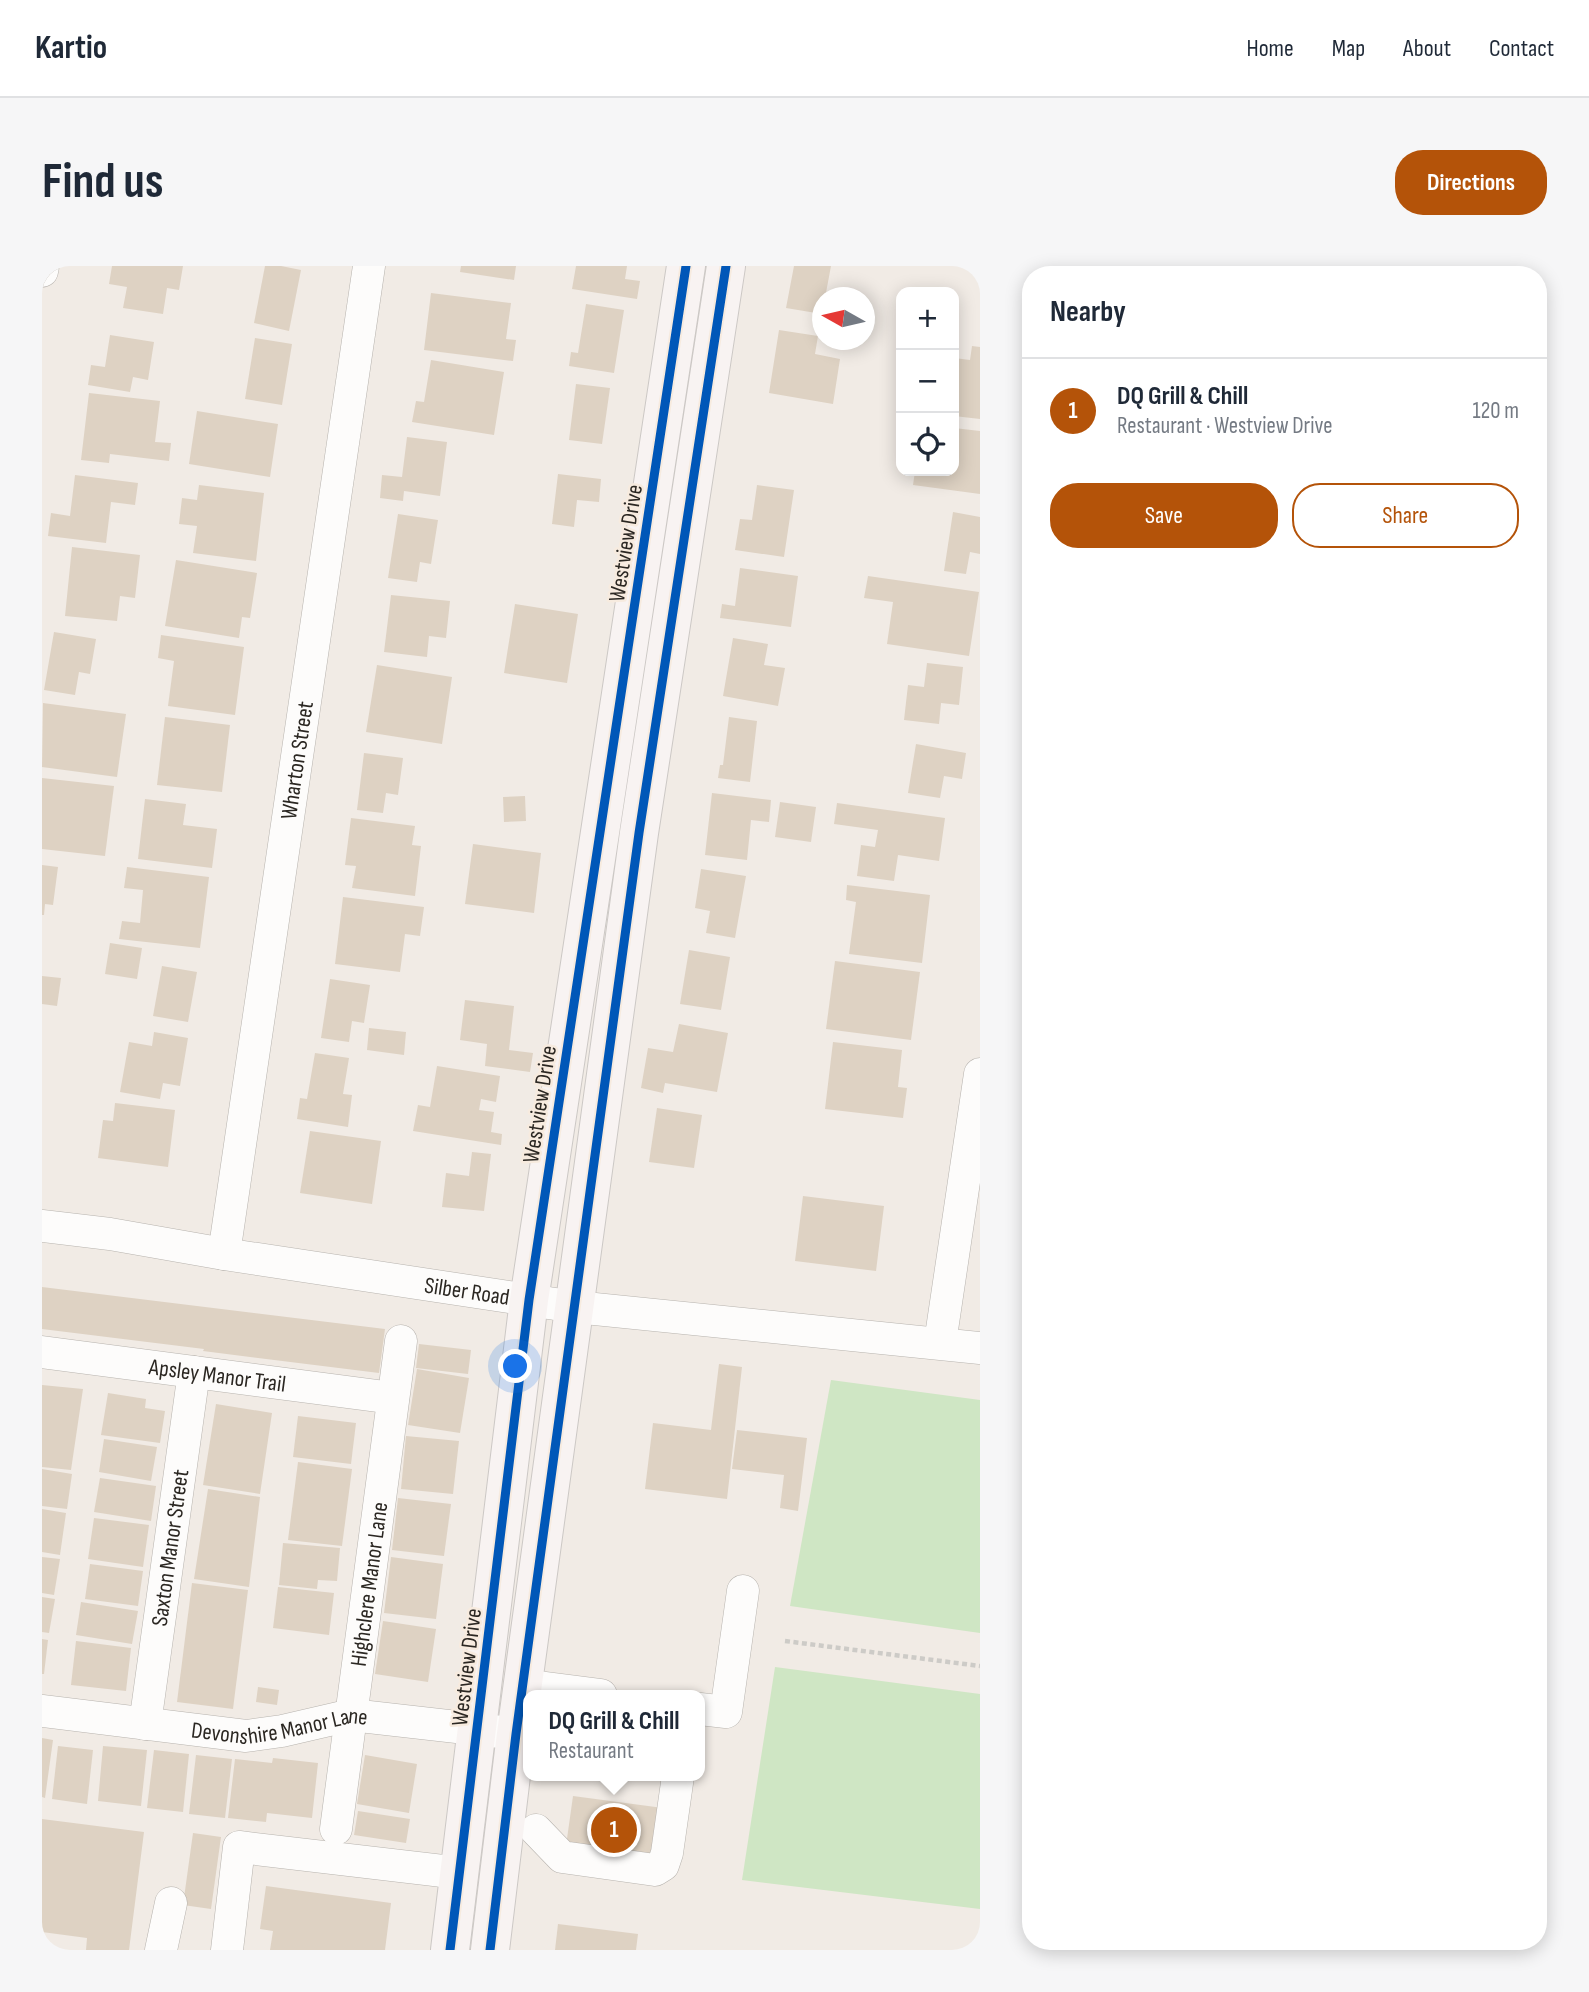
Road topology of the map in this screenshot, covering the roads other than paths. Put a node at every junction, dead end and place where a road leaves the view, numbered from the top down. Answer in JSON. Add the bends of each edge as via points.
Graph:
{"nodes":[{"id":1,"x":369,"y":266,"type":"edge"},
{"id":2,"x":686,"y":266,"type":"edge"},
{"id":3,"x":726,"y":266,"type":"edge"},
{"id":4,"x":672,"y":359,"type":"junction"},
{"id":5,"x":710,"y":366,"type":"junction"},
{"id":6,"x":601,"y":827,"type":"junction"},
{"id":7,"x":639,"y":833,"type":"junction"},
{"id":8,"x":980,"y":1073,"type":"edge"},
{"id":9,"x":42,"y":1226,"type":"edge"},
{"id":10,"x":223,"y":1254,"type":"junction"},
{"id":11,"x":529,"y":1300,"type":"junction"},
{"id":12,"x":575,"y":1307,"type":"junction"},
{"id":13,"x":401,"y":1341,"type":"dead end"},
{"id":14,"x":940,"y":1343,"type":"junction"},
{"id":15,"x":980,"y":1348,"type":"edge"},
{"id":16,"x":42,"y":1352,"type":"edge"},
{"id":17,"x":194,"y":1372,"type":"junction"},
{"id":18,"x":393,"y":1398,"type":"junction"},
{"id":19,"x":743,"y":1591,"type":"dead end"},
{"id":20,"x":523,"y":1685,"type":"junction"},
{"id":21,"x":562,"y":1690,"type":"edge"},
{"id":22,"x":705,"y":1710,"type":"edge"},
{"id":23,"x":42,"y":1711,"type":"edge"},
{"id":24,"x":351,"y":1715,"type":"junction"},
{"id":25,"x":145,"y":1724,"type":"junction"},
{"id":26,"x":478,"y":1730,"type":"junction"},
{"id":27,"x":516,"y":1734,"type":"junction"},
{"id":28,"x":677,"y":1781,"type":"edge"},
{"id":29,"x":336,"y":1829,"type":"dead end"},
{"id":30,"x":536,"y":1830,"type":"dead end"},
{"id":31,"x":460,"y":1873,"type":"junction"},
{"id":32,"x":171,"y":1903,"type":"dead end"},
{"id":33,"x":161,"y":1950,"type":"edge"},
{"id":34,"x":227,"y":1950,"type":"edge"},
{"id":35,"x":450,"y":1950,"type":"edge"},
{"id":36,"x":490,"y":1950,"type":"edge"}],
"edges":[{"from":1,"to":10,"type":"street","name":"Wharton Street"},
{"from":2,"to":4,"type":"main road","name":"Westview Drive"},
{"from":3,"to":5,"type":"main road"},
{"from":4,"to":5,"type":"main road"},
{"from":4,"to":6,"type":"main road","name":"Westview Drive"},
{"from":5,"to":7,"type":"main road"},
{"from":6,"to":7,"type":"main road"},
{"from":6,"to":11,"type":"main road","name":"Westview Drive"},
{"from":7,"to":12,"type":"main road"},
{"from":8,"to":14,"type":"street"},
{"from":9,"to":10,"type":"street","name":"Silber Road"},
{"from":10,"to":11,"type":"street","name":"Silber Road"},
{"from":11,"to":12,"type":"street","name":"Silber Road"},
{"from":11,"to":26,"type":"main road","name":"Westview Drive"},
{"from":12,"to":14,"type":"street","name":"Silber Road"},
{"from":12,"to":20,"type":"main road"},
{"from":13,"to":18,"type":"street","name":"Highclere Manor Lane"},
{"from":14,"to":15,"type":"street","name":"Silber Road"},
{"from":16,"to":17,"type":"street","name":"Apsley Manor Trail"},
{"from":17,"to":18,"type":"street","name":"Apsley Manor Trail"},
{"from":17,"to":25,"type":"street","name":"Saxton Manor Street"},
{"from":18,"to":24,"type":"street","name":"Highclere Manor Lane"},
{"from":19,"to":22,"type":"street","via":[[726,1712]]},
{"from":20,"to":21,"type":"street"},
{"from":20,"to":27,"type":"main road"},
{"from":23,"to":25,"type":"street","name":"Devonshire Manor Lane"},
{"from":24,"to":25,"type":"street","name":"Devonshire Manor Lane","via":[[246,1736]]},
{"from":24,"to":26,"type":"street","name":"Devonshire Manor Lane"},
{"from":24,"to":29,"type":"street","name":"Highclere Manor Lane"},
{"from":26,"to":27,"type":"street","name":"Devonshire Manor Lane"},
{"from":26,"to":31,"type":"main road","name":"Westview Drive"},
{"from":27,"to":36,"type":"main road"},
{"from":28,"to":30,"type":"street","via":[[667,1853],[663,1865],[655,1870],[562,1857]]},
{"from":31,"to":34,"type":"street","via":[[239,1847]]},
{"from":31,"to":35,"type":"main road","name":"Westview Drive"},
{"from":32,"to":33,"type":"street"}]}
